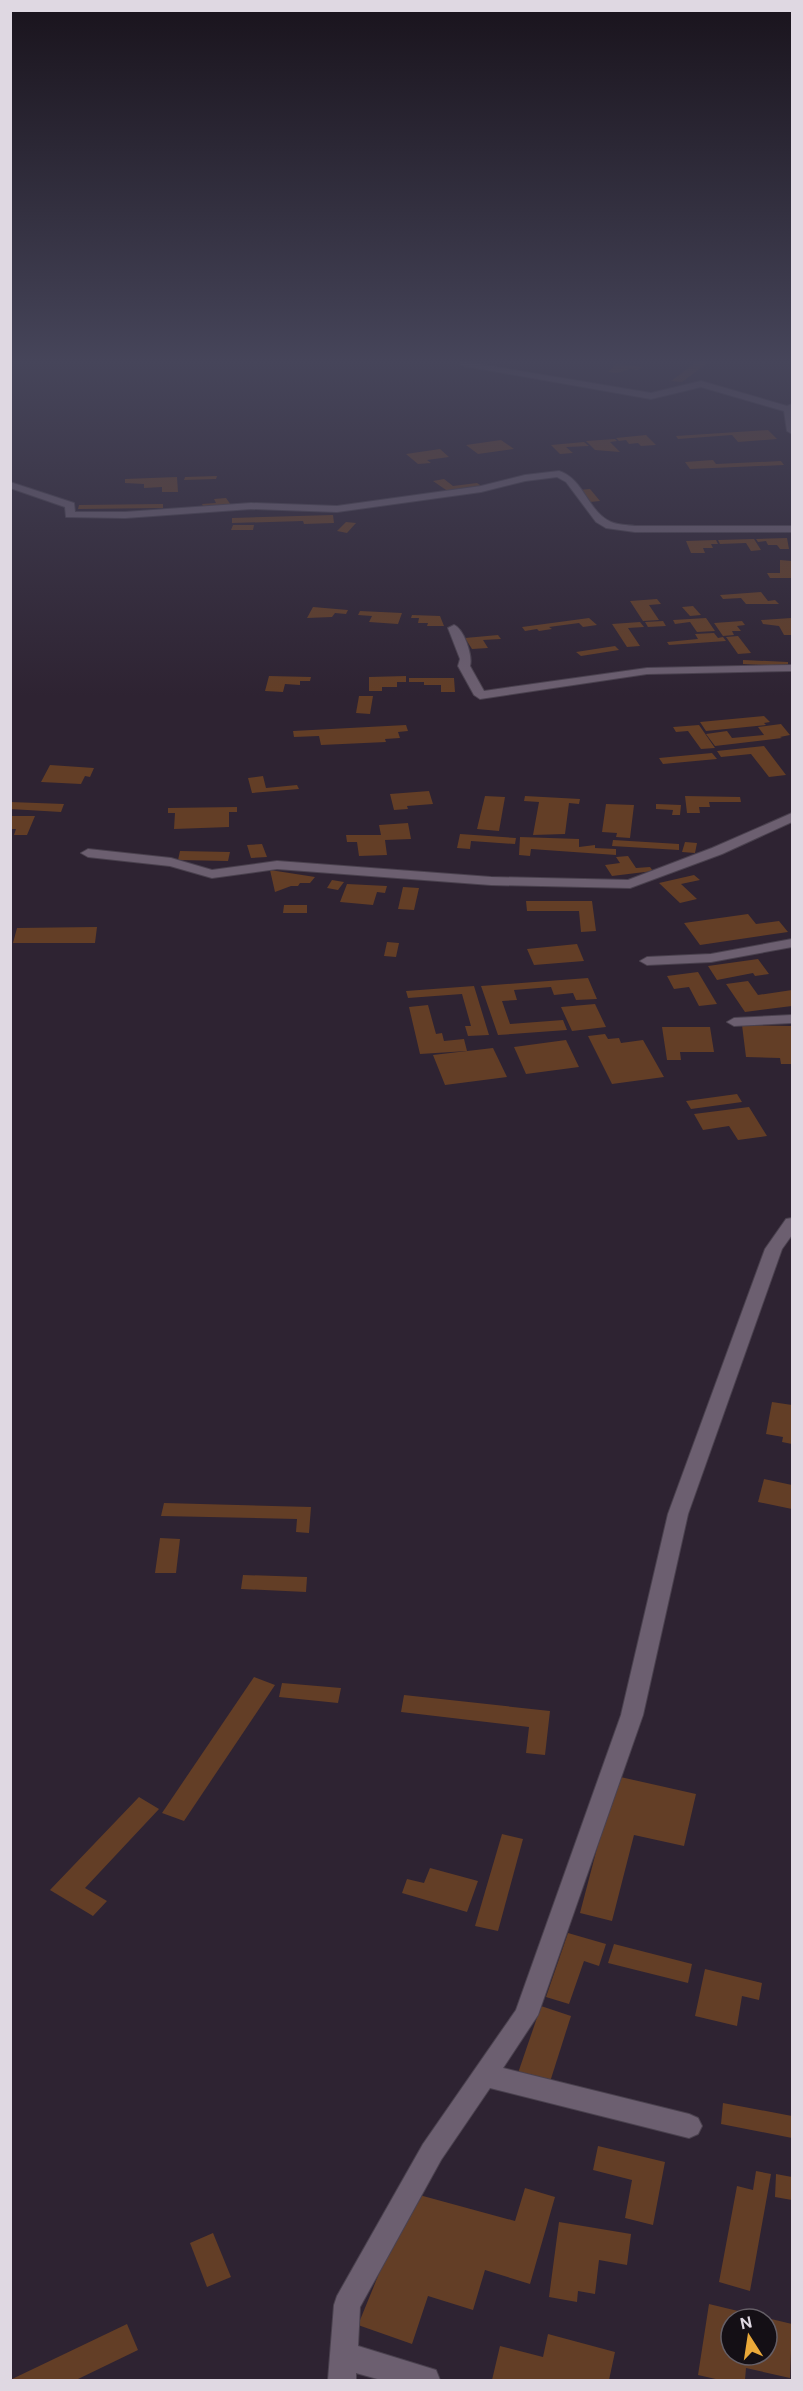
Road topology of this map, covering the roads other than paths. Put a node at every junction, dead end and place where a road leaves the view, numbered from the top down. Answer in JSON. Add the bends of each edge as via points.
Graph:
{"nodes":[{"id":1,"x":10,"y":485,"type":"edge"},
{"id":2,"x":792,"y":529,"type":"edge"},
{"id":3,"x":454,"y":627,"type":"dead end"},
{"id":4,"x":792,"y":668,"type":"edge"},
{"id":5,"x":792,"y":817,"type":"edge"},
{"id":6,"x":88,"y":853,"type":"dead end"},
{"id":7,"x":792,"y":943,"type":"edge"},
{"id":8,"x":648,"y":962,"type":"dead end"},
{"id":9,"x":792,"y":1019,"type":"edge"},
{"id":10,"x":734,"y":1022,"type":"dead end"},
{"id":11,"x":792,"y":1223,"type":"edge"},
{"id":12,"x":485,"y":2075,"type":"junction"},
{"id":13,"x":689,"y":2126,"type":"dead end"},
{"id":14,"x":343,"y":2368,"type":"edge"},
{"id":15,"x":426,"y":2380,"type":"edge"}],
"edges":[{"from":1,"to":2,"type":"street","via":[[70,506],[70,515],[125,515],[251,506],[337,509],[559,474],[610,526]]},
{"from":3,"to":4,"type":"street","via":[[466,659],[464,666],[480,695],[647,671]]},
{"from":5,"to":6,"type":"street","via":[[630,884],[491,881],[277,865],[212,874],[171,862]]},
{"from":7,"to":8,"type":"street","via":[[711,958]]},
{"from":9,"to":10,"type":"street"},
{"from":11,"to":12,"type":"street","via":[[774,1249],[678,1514],[632,1715],[526,2015]]},
{"from":12,"to":13,"type":"street"},
{"from":12,"to":14,"type":"street","via":[[432,2152],[347,2305]]},
{"from":14,"to":15,"type":"street"}]}
